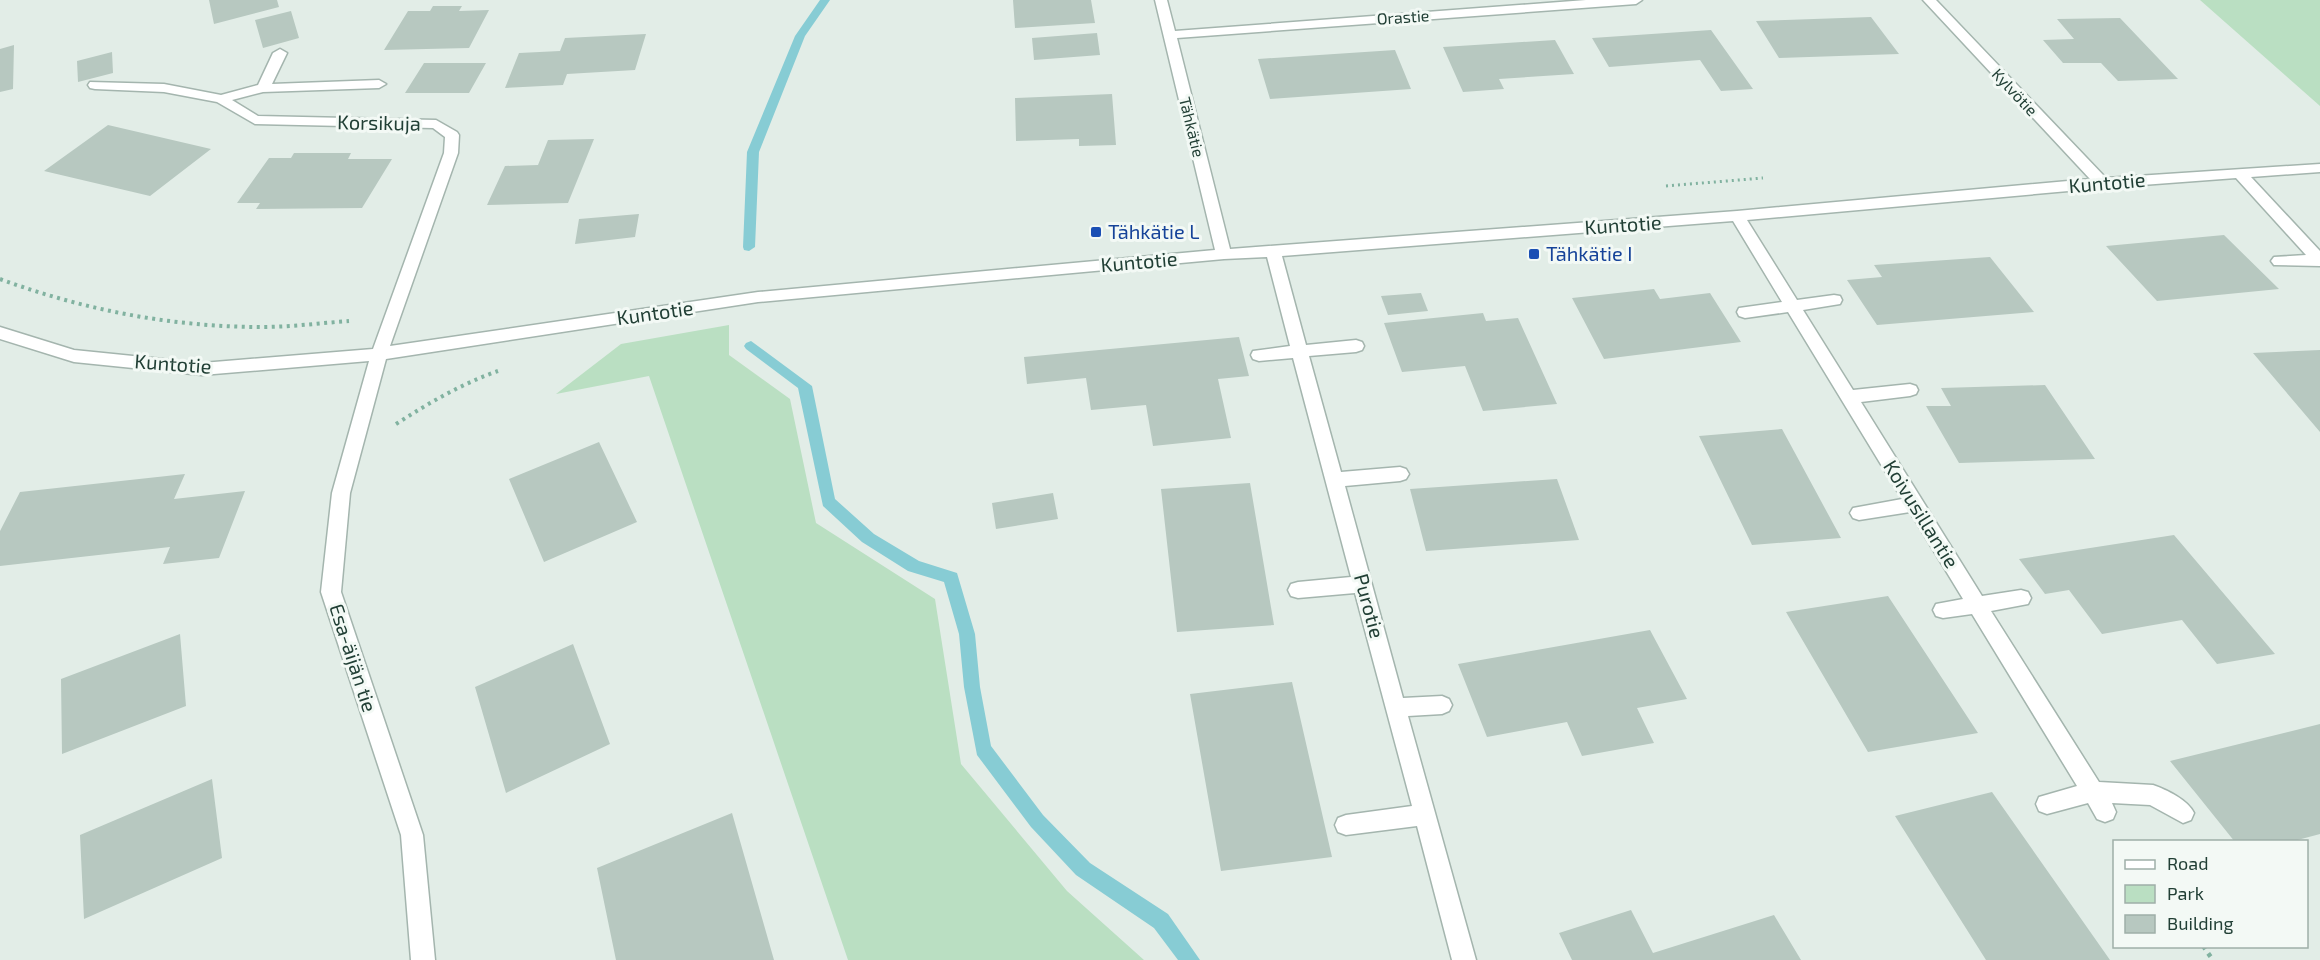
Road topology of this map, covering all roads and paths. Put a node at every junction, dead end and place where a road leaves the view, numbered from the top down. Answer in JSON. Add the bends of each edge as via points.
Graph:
{"nodes":[{"id":1,"x":1161,"y":0,"type":"edge"},
{"id":2,"x":1636,"y":0,"type":"edge"},
{"id":3,"x":1929,"y":0,"type":"edge"},
{"id":4,"x":1169,"y":35,"type":"junction"},
{"id":5,"x":280,"y":53,"type":"dead end"},
{"id":6,"x":379,"y":84,"type":"dead end"},
{"id":7,"x":95,"y":85,"type":"dead end"},
{"id":8,"x":263,"y":88,"type":"junction"},
{"id":9,"x":221,"y":99,"type":"junction"},
{"id":10,"x":2320,"y":168,"type":"edge"},
{"id":11,"x":2239,"y":173,"type":"junction"},
{"id":12,"x":2102,"y":183,"type":"junction"},
{"id":13,"x":1737,"y":216,"type":"junction"},
{"id":14,"x":1273,"y":252,"type":"junction"},
{"id":15,"x":1224,"y":254,"type":"junction"},
{"id":16,"x":2320,"y":260,"type":"edge"},
{"id":17,"x":2279,"y":261,"type":"dead end"},
{"id":18,"x":1834,"y":300,"type":"dead end"},
{"id":19,"x":1792,"y":305,"type":"junction"},
{"id":20,"x":1745,"y":312,"type":"dead end"},
{"id":21,"x":0,"y":333,"type":"edge"},
{"id":22,"x":506,"y":335,"type":"junction"},
{"id":23,"x":1356,"y":346,"type":"dead end"},
{"id":24,"x":1299,"y":350,"type":"junction"},
{"id":25,"x":379,"y":354,"type":"junction"},
{"id":26,"x":1259,"y":355,"type":"dead end"},
{"id":27,"x":1910,"y":390,"type":"dead end"},
{"id":28,"x":1848,"y":397,"type":"junction"},
{"id":29,"x":352,"y":454,"type":"junction"},
{"id":30,"x":1400,"y":474,"type":"dead end"},
{"id":31,"x":1335,"y":480,"type":"junction"},
{"id":32,"x":1915,"y":504,"type":"junction"},
{"id":33,"x":1859,"y":513,"type":"dead end"},
{"id":34,"x":1362,"y":584,"type":"junction"},
{"id":35,"x":1298,"y":590,"type":"dead end"},
{"id":36,"x":2021,"y":598,"type":"dead end"},
{"id":37,"x":1977,"y":604,"type":"junction"},
{"id":38,"x":1943,"y":610,"type":"dead end"},
{"id":39,"x":1442,"y":705,"type":"dead end"},
{"id":40,"x":1396,"y":707,"type":"junction"},
{"id":41,"x":2093,"y":792,"type":"junction"},
{"id":42,"x":2047,"y":804,"type":"dead end"},
{"id":43,"x":2105,"y":812,"type":"dead end"},
{"id":44,"x":2182,"y":813,"type":"dead end"},
{"id":45,"x":1425,"y":815,"type":"junction"},
{"id":46,"x":1346,"y":825,"type":"dead end"},
{"id":47,"x":423,"y":960,"type":"edge"},
{"id":48,"x":1464,"y":960,"type":"edge"}],
"edges":[{"from":1,"to":4,"type":"street","name":"Tähkätie"},
{"from":2,"to":4,"type":"street","name":"Orastie"},
{"from":3,"to":12,"type":"street","name":"Kylvötie"},
{"from":4,"to":15,"type":"street","name":"Tähkätie"},
{"from":5,"to":8,"type":"street"},
{"from":6,"to":8,"type":"street"},
{"from":7,"to":9,"type":"street","via":[[164,88]]},
{"from":8,"to":9,"type":"street"},
{"from":9,"to":25,"type":"street","name":"Korsikuja","via":[[255,120],[436,124],[452,135],[451,153]]},
{"from":10,"to":11,"type":"street","name":"Kuntotie"},
{"from":11,"to":12,"type":"street","name":"Kuntotie"},
{"from":11,"to":16,"type":"street"},
{"from":12,"to":13,"type":"street","name":"Kuntotie"},
{"from":13,"to":14,"type":"street","name":"Kuntotie"},
{"from":13,"to":19,"type":"street","name":"Koivusillantie"},
{"from":14,"to":15,"type":"street","name":"Kuntotie"},
{"from":14,"to":24,"type":"street","name":"Purotie"},
{"from":15,"to":22,"type":"street","name":"Kuntotie","via":[[758,297]]},
{"from":16,"to":17,"type":"street"},
{"from":18,"to":19,"type":"street"},
{"from":19,"to":20,"type":"street"},
{"from":19,"to":28,"type":"street","name":"Koivusillantie"},
{"from":21,"to":25,"type":"street","name":"Kuntotie","via":[[74,356],[202,369]]},
{"from":22,"to":25,"type":"street","name":"Kuntotie"},
{"from":22,"to":29,"type":"path","via":[[498,372],[441,396]]},
{"from":23,"to":24,"type":"street"},
{"from":24,"to":26,"type":"street"},
{"from":24,"to":31,"type":"street","name":"Purotie"},
{"from":25,"to":29,"type":"street","name":"Esa-äijän tie"},
{"from":27,"to":28,"type":"street"},
{"from":28,"to":32,"type":"street","name":"Koivusillantie"},
{"from":29,"to":47,"type":"street","name":"Esa-äijän tie","via":[[341,493],[331,592],[412,835]]},
{"from":30,"to":31,"type":"street"},
{"from":31,"to":34,"type":"street","name":"Purotie"},
{"from":32,"to":33,"type":"street"},
{"from":32,"to":37,"type":"street","name":"Koivusillantie"},
{"from":34,"to":35,"type":"street"},
{"from":34,"to":40,"type":"street","name":"Purotie"},
{"from":36,"to":37,"type":"street"},
{"from":37,"to":38,"type":"street"},
{"from":37,"to":41,"type":"street","name":"Koivusillantie"},
{"from":39,"to":40,"type":"street"},
{"from":40,"to":45,"type":"street","name":"Purotie"},
{"from":41,"to":42,"type":"street"},
{"from":41,"to":43,"type":"street","name":"Koivusillantie"},
{"from":41,"to":44,"type":"street","via":[[2153,795]]},
{"from":45,"to":46,"type":"street"},
{"from":45,"to":48,"type":"street","name":"Purotie"}]}
